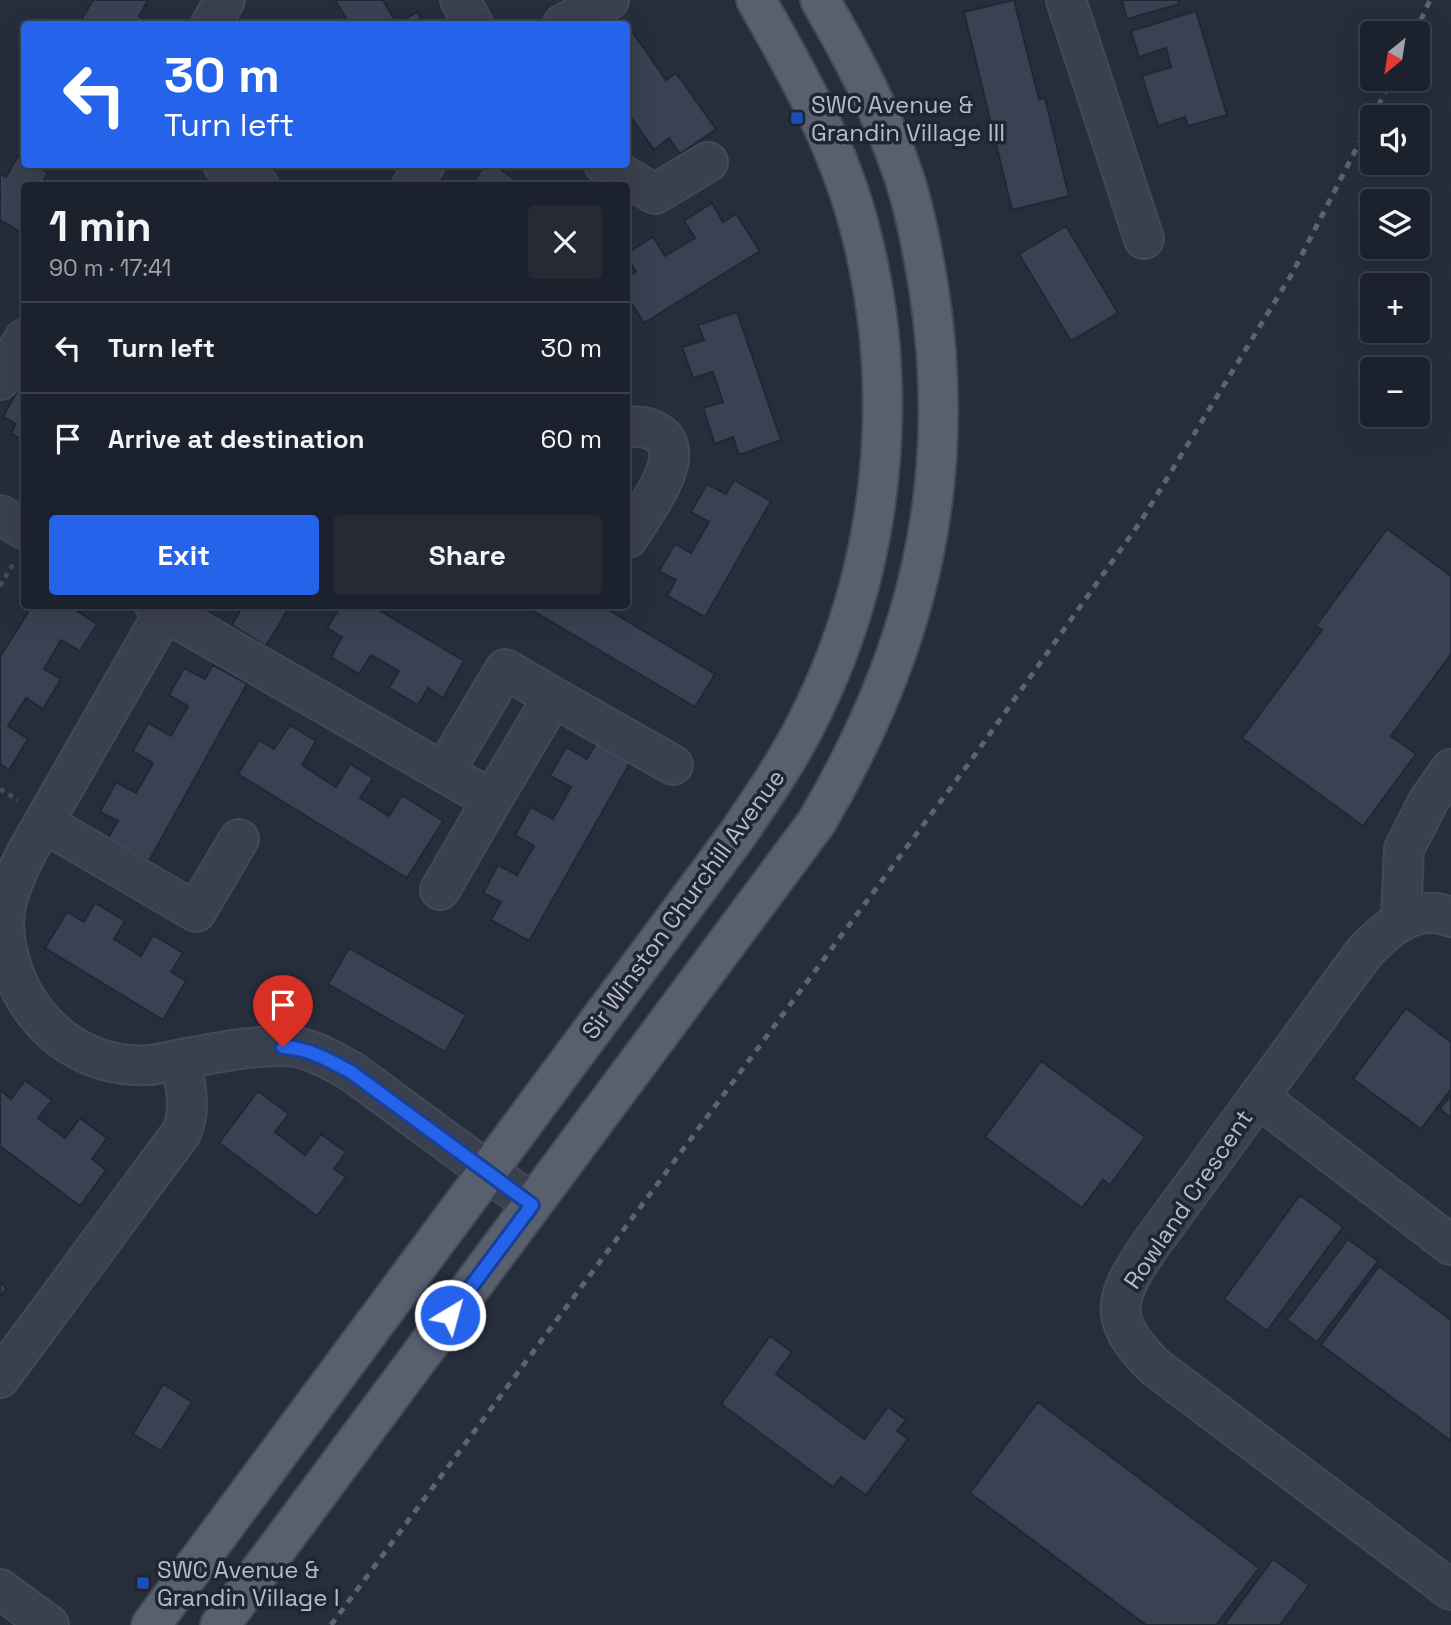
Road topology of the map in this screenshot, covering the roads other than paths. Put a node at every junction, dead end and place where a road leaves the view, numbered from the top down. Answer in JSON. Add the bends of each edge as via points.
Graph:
{"nodes":[{"id":1,"x":225,"y":0,"type":"edge"},
{"id":2,"x":460,"y":0,"type":"edge"},
{"id":3,"x":608,"y":0,"type":"edge"},
{"id":4,"x":756,"y":0,"type":"edge"},
{"id":5,"x":820,"y":0,"type":"edge"},
{"id":6,"x":1066,"y":0,"type":"edge"},
{"id":7,"x":213,"y":21,"type":"edge"},
{"id":8,"x":471,"y":21,"type":"edge"},
{"id":9,"x":570,"y":21,"type":"edge"},
{"id":10,"x":708,"y":162,"type":"dead end"},
{"id":11,"x":230,"y":168,"type":"edge"},
{"id":12,"x":611,"y":168,"type":"edge"},
{"id":13,"x":252,"y":182,"type":"edge"},
{"id":14,"x":1144,"y":239,"type":"dead end"},
{"id":15,"x":21,"y":344,"type":"edge"},
{"id":16,"x":0,"y":380,"type":"edge"},
{"id":17,"x":630,"y":427,"type":"edge"},
{"id":18,"x":0,"y":515,"type":"edge"},
{"id":19,"x":630,"y":535,"type":"edge"},
{"id":20,"x":21,"y":543,"type":"edge"},
{"id":21,"x":162,"y":609,"type":"edge"},
{"id":22,"x":166,"y":609,"type":"edge"},
{"id":23,"x":553,"y":697,"type":"junction"},
{"id":24,"x":673,"y":765,"type":"dead end"},
{"id":25,"x":1451,"y":769,"type":"edge"},
{"id":26,"x":444,"y":772,"type":"junction"},
{"id":27,"x":492,"y":800,"type":"junction"},
{"id":28,"x":36,"y":814,"type":"junction"},
{"id":29,"x":239,"y":839,"type":"dead end"},
{"id":30,"x":440,"y":890,"type":"dead end"},
{"id":31,"x":2,"y":911,"type":"edge"},
{"id":32,"x":1451,"y":917,"type":"edge"},
{"id":33,"x":1401,"y":919,"type":"junction"},
{"id":34,"x":181,"y":1059,"type":"junction"},
{"id":35,"x":1258,"y":1097,"type":"junction"},
{"id":36,"x":488,"y":1171,"type":"junction"},
{"id":37,"x":532,"y":1205,"type":"junction"},
{"id":38,"x":1451,"y":1245,"type":"edge"},
{"id":39,"x":0,"y":1378,"type":"edge"},
{"id":40,"x":0,"y":1589,"type":"edge"},
{"id":41,"x":1451,"y":1590,"type":"edge"},
{"id":42,"x":49,"y":1625,"type":"edge"},
{"id":43,"x":151,"y":1625,"type":"edge"},
{"id":44,"x":220,"y":1625,"type":"edge"}],
"edges":[{"from":1,"to":7,"type":"street"},
{"from":2,"to":8,"type":"street"},
{"from":3,"to":9,"type":"street"},
{"from":4,"to":36,"type":"main road","name":"Sir Winston Churchill Avenue","via":[[804,87],[840,167],[871,282],[883,421],[880,475],[859,590],[814,709],[762,799]]},
{"from":5,"to":37,"type":"main road","via":[[891,143],[927,277],[937,360],[938,418],[929,531],[914,599],[880,701],[816,822]]},
{"from":6,"to":14,"type":"street"},
{"from":10,"to":12,"type":"street","via":[[655,194]]},
{"from":11,"to":13,"type":"street"},
{"from":15,"to":16,"type":"street"},
{"from":17,"to":19,"type":"street","via":[[649,428],[661,435],[669,448],[670,463]]},
{"from":18,"to":20,"type":"street"},
{"from":21,"to":28,"type":"street"},
{"from":22,"to":26,"type":"street"},
{"from":23,"to":24,"type":"street"},
{"from":23,"to":26,"type":"street","via":[[505,669]]},
{"from":23,"to":27,"type":"street"},
{"from":25,"to":33,"type":"street","via":[[1404,849]]},
{"from":26,"to":27,"type":"street"},
{"from":27,"to":30,"type":"street"},
{"from":28,"to":29,"type":"street","via":[[196,912]]},
{"from":28,"to":31,"type":"street"},
{"from":31,"to":34,"type":"street","via":[[13,974],[34,1013],[52,1032],[70,1046],[112,1063],[135,1066]]},
{"from":32,"to":33,"type":"street"},
{"from":33,"to":35,"type":"street","name":"Rowland Crescent","via":[[1363,954]]},
{"from":34,"to":36,"type":"street","via":[[268,1046],[298,1048],[321,1056],[351,1072]]},
{"from":34,"to":39,"type":"street","via":[[188,1110],[181,1133]]},
{"from":35,"to":38,"type":"street"},
{"from":35,"to":41,"type":"street","name":"Rowland Crescent","via":[[1135,1268],[1119,1306],[1123,1326],[1154,1366]]},
{"from":36,"to":37,"type":"street"},
{"from":36,"to":43,"type":"main road","name":"Sir Winston Churchill Avenue"},
{"from":37,"to":44,"type":"main road"},
{"from":40,"to":42,"type":"street"}]}
